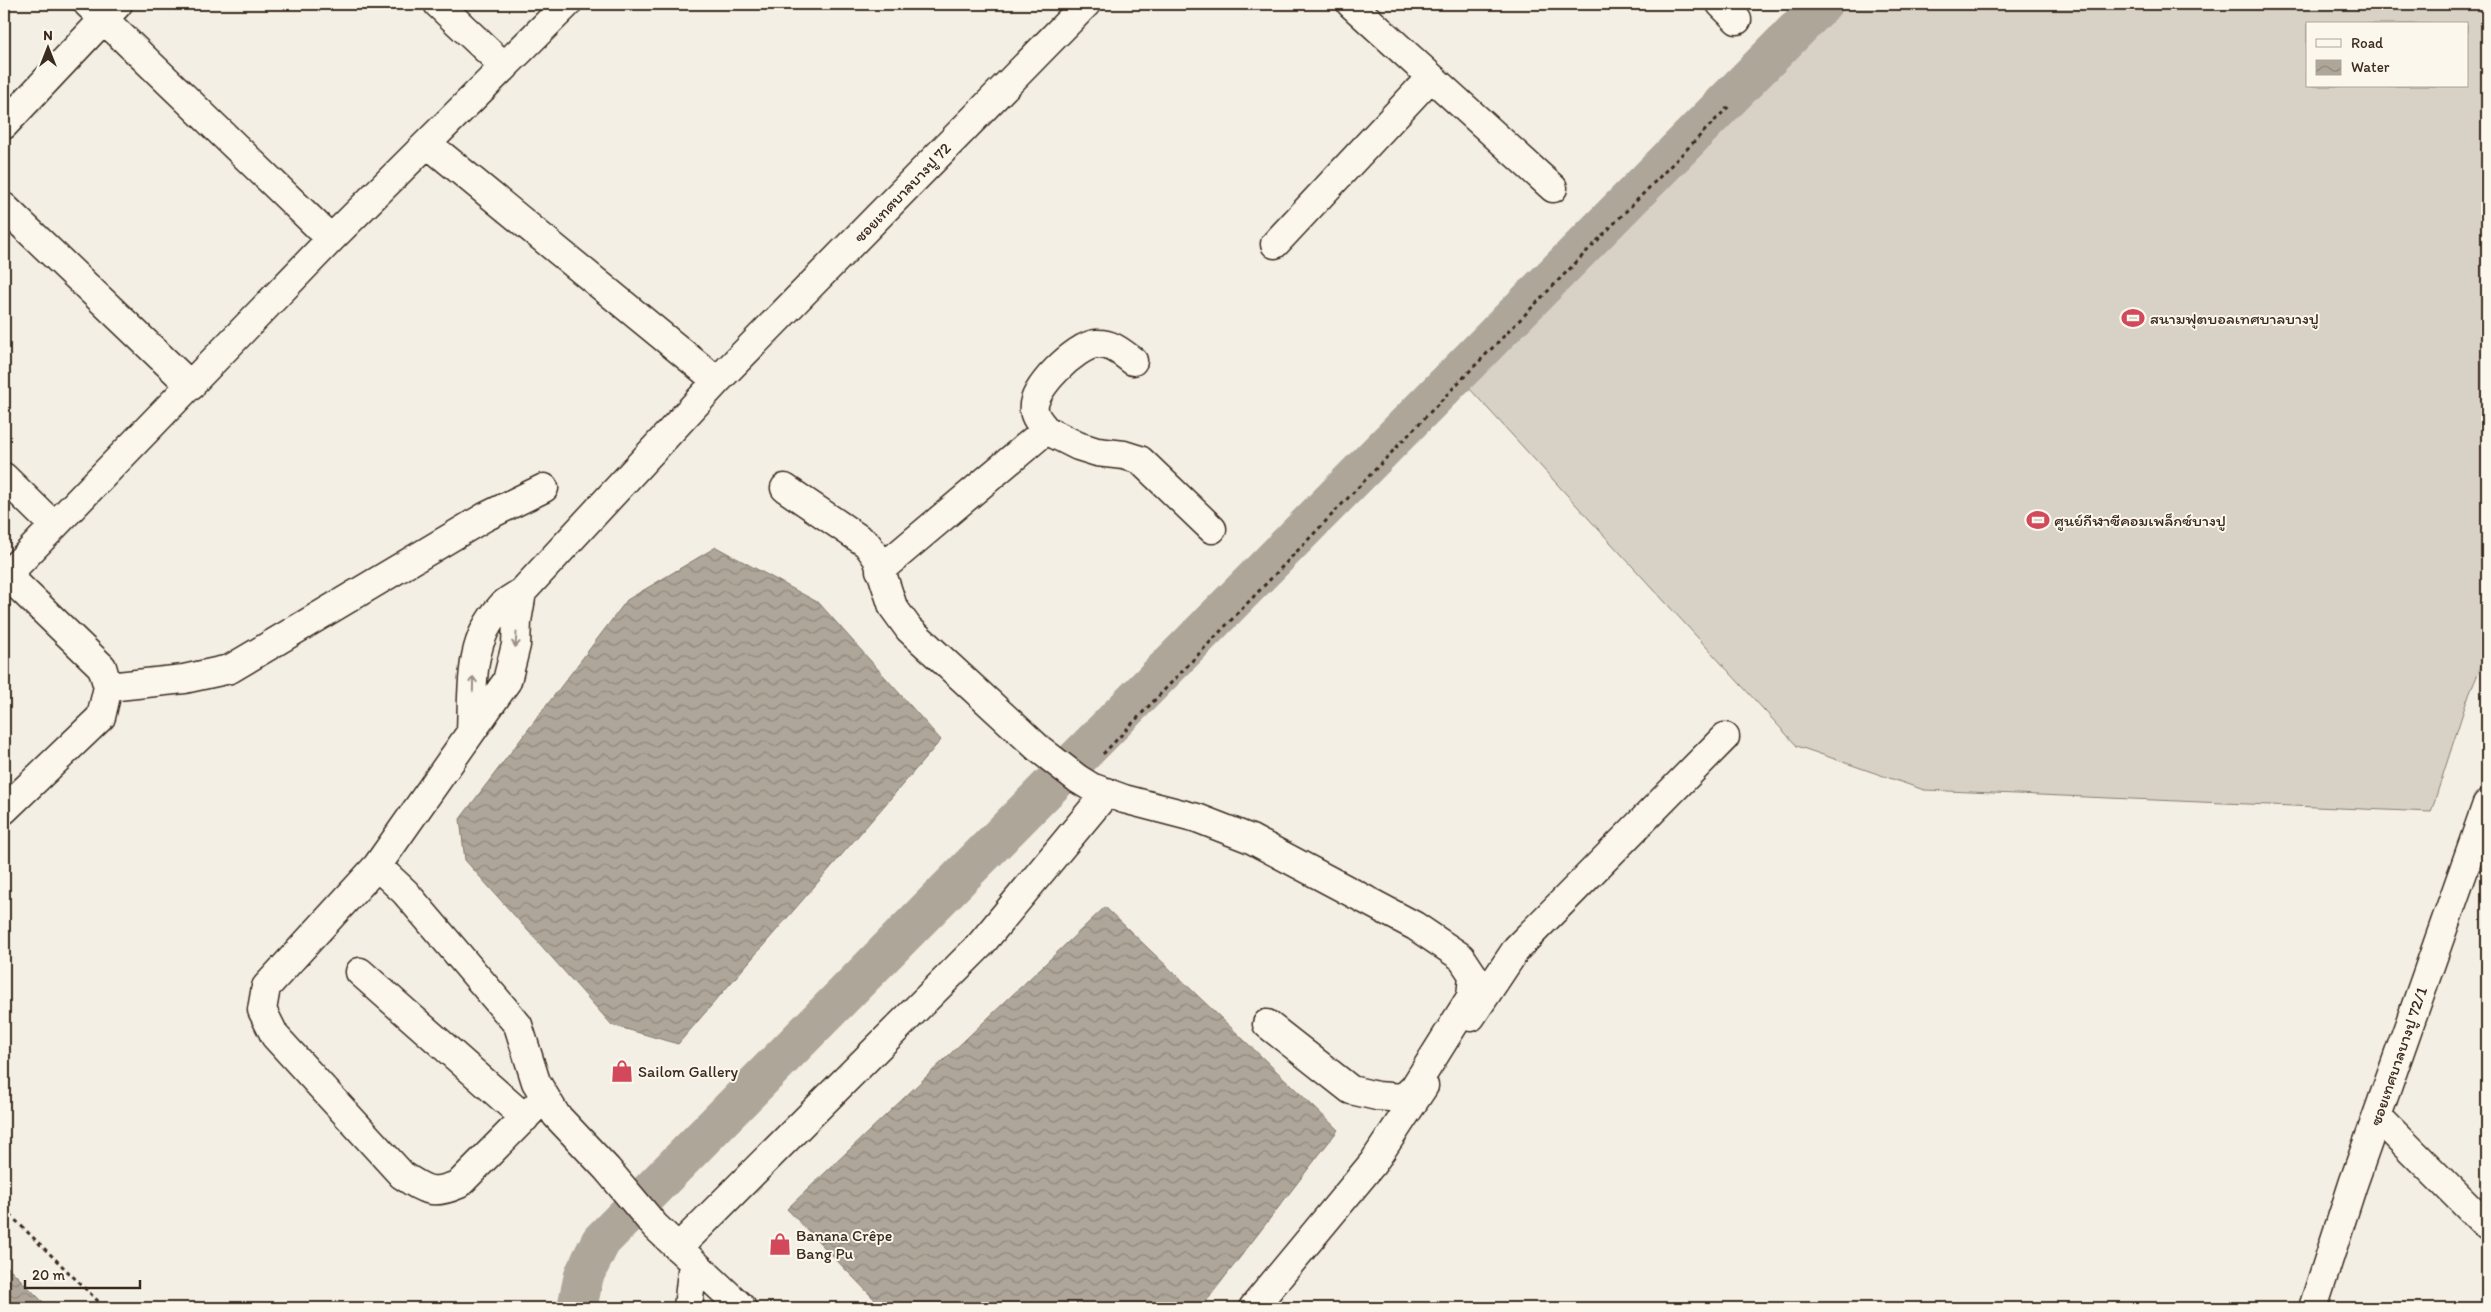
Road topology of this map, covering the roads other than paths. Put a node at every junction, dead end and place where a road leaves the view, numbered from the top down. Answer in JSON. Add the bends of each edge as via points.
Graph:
{"nodes":[{"id":1,"x":438,"y":4,"type":"edge"},
{"id":2,"x":567,"y":4,"type":"edge"},
{"id":3,"x":1086,"y":4,"type":"edge"},
{"id":4,"x":1351,"y":4,"type":"edge"},
{"id":5,"x":103,"y":9,"type":"edge"},
{"id":6,"x":505,"y":68,"type":"junction"},
{"id":7,"x":1432,"y":77,"type":"junction"},
{"id":8,"x":4,"y":125,"type":"edge"},
{"id":9,"x":428,"y":144,"type":"junction"},
{"id":10,"x":1553,"y":188,"type":"dead end"},
{"id":11,"x":4,"y":207,"type":"edge"},
{"id":12,"x":331,"y":239,"type":"junction"},
{"id":13,"x":1275,"y":244,"type":"dead end"},
{"id":14,"x":1133,"y":361,"type":"dead end"},
{"id":15,"x":718,"y":381,"type":"junction"},
{"id":16,"x":191,"y":386,"type":"junction"},
{"id":17,"x":1046,"y":430,"type":"junction"},
{"id":18,"x":4,"y":477,"type":"edge"},
{"id":19,"x":544,"y":488,"type":"dead end"},
{"id":20,"x":785,"y":488,"type":"dead end"},
{"id":21,"x":54,"y":526,"type":"junction"},
{"id":22,"x":1212,"y":529,"type":"dead end"},
{"id":23,"x":880,"y":570,"type":"junction"},
{"id":24,"x":5,"y":576,"type":"edge"},
{"id":25,"x":522,"y":592,"type":"junction"},
{"id":26,"x":108,"y":687,"type":"junction"},
{"id":27,"x":471,"y":732,"type":"junction"},
{"id":28,"x":1725,"y":737,"type":"dead end"},
{"id":29,"x":1107,"y":792,"type":"junction"},
{"id":30,"x":2487,"y":804,"type":"edge"},
{"id":31,"x":4,"y":810,"type":"edge"},
{"id":32,"x":377,"y":866,"type":"junction"},
{"id":33,"x":360,"y":972,"type":"dead end"},
{"id":34,"x":1267,"y":1024,"type":"dead end"},
{"id":35,"x":545,"y":1097,"type":"junction"},
{"id":36,"x":2377,"y":1116,"type":"junction"},
{"id":37,"x":525,"y":1118,"type":"junction"},
{"id":38,"x":2487,"y":1226,"type":"edge"},
{"id":39,"x":686,"y":1255,"type":"junction"},
{"id":40,"x":688,"y":1308,"type":"edge"},
{"id":41,"x":742,"y":1308,"type":"edge"},
{"id":42,"x":1253,"y":1308,"type":"edge"},
{"id":43,"x":2313,"y":1308,"type":"edge"}],
"edges":[{"from":1,"to":6,"type":"street"},
{"from":2,"to":6,"type":"street"},
{"from":3,"to":15,"type":"street","name":"ซอยเทศบาลบางปู 72"},
{"from":4,"to":7,"type":"street"},
{"from":5,"to":8,"type":"street"},
{"from":5,"to":12,"type":"street"},
{"from":6,"to":9,"type":"street"},
{"from":7,"to":10,"type":"street"},
{"from":7,"to":13,"type":"street"},
{"from":9,"to":12,"type":"street"},
{"from":9,"to":15,"type":"street"},
{"from":11,"to":16,"type":"street"},
{"from":12,"to":16,"type":"street"},
{"from":14,"to":17,"type":"street","via":[[1114,346],[1096,344],[1081,348],[1035,396],[1033,410]]},
{"from":15,"to":25,"type":"street","name":"ซอยเทศบาลบางปู 72"},
{"from":16,"to":21,"type":"street"},
{"from":17,"to":22,"type":"street","via":[[1078,446],[1140,460]]},
{"from":17,"to":23,"type":"street"},
{"from":18,"to":21,"type":"street"},
{"from":19,"to":26,"type":"street","via":[[485,517],[230,670],[184,679]]},
{"from":20,"to":23,"type":"street","via":[[867,544],[877,558]]},
{"from":21,"to":24,"type":"street"},
{"from":23,"to":29,"type":"street","via":[[893,607],[909,629],[1038,748],[1078,780]]},
{"from":24,"to":26,"type":"street","via":[[102,667]]},
{"from":25,"to":27,"type":"street","one_way":true,"via":[[516,645],[507,681]]},
{"from":27,"to":25,"type":"street","name":"ซอยเทศบาลบางปู 72","one_way":true,"via":[[473,667],[480,638],[500,607]]},
{"from":26,"to":31,"type":"street","via":[[100,716]]},
{"from":27,"to":32,"type":"street"},
{"from":28,"to":42,"type":"street","via":[[1517,948],[1373,1163]]},
{"from":29,"to":34,"type":"street","via":[[1197,818],[1251,839],[1415,926],[1461,957],[1472,975],[1471,997],[1414,1088],[1403,1098],[1351,1090]]},
{"from":29,"to":39,"type":"street","via":[[981,944]]},
{"from":30,"to":36,"type":"street","name":"ซอยเทศบาลบางปู 72/1"},
{"from":32,"to":35,"type":"street","via":[[405,892],[518,1026],[536,1082]]},
{"from":32,"to":37,"type":"street","via":[[266,987],[262,1010],[275,1036],[402,1175],[423,1190],[441,1192],[459,1184]]},
{"from":33,"to":37,"type":"street"},
{"from":35,"to":37,"type":"street"},
{"from":35,"to":39,"type":"street","via":[[556,1115],[655,1226]]},
{"from":36,"to":38,"type":"street"},
{"from":36,"to":43,"type":"street","name":"ซอยเทศบาลบางปู 72/1"},
{"from":39,"to":40,"type":"street"},
{"from":39,"to":41,"type":"street"}]}
